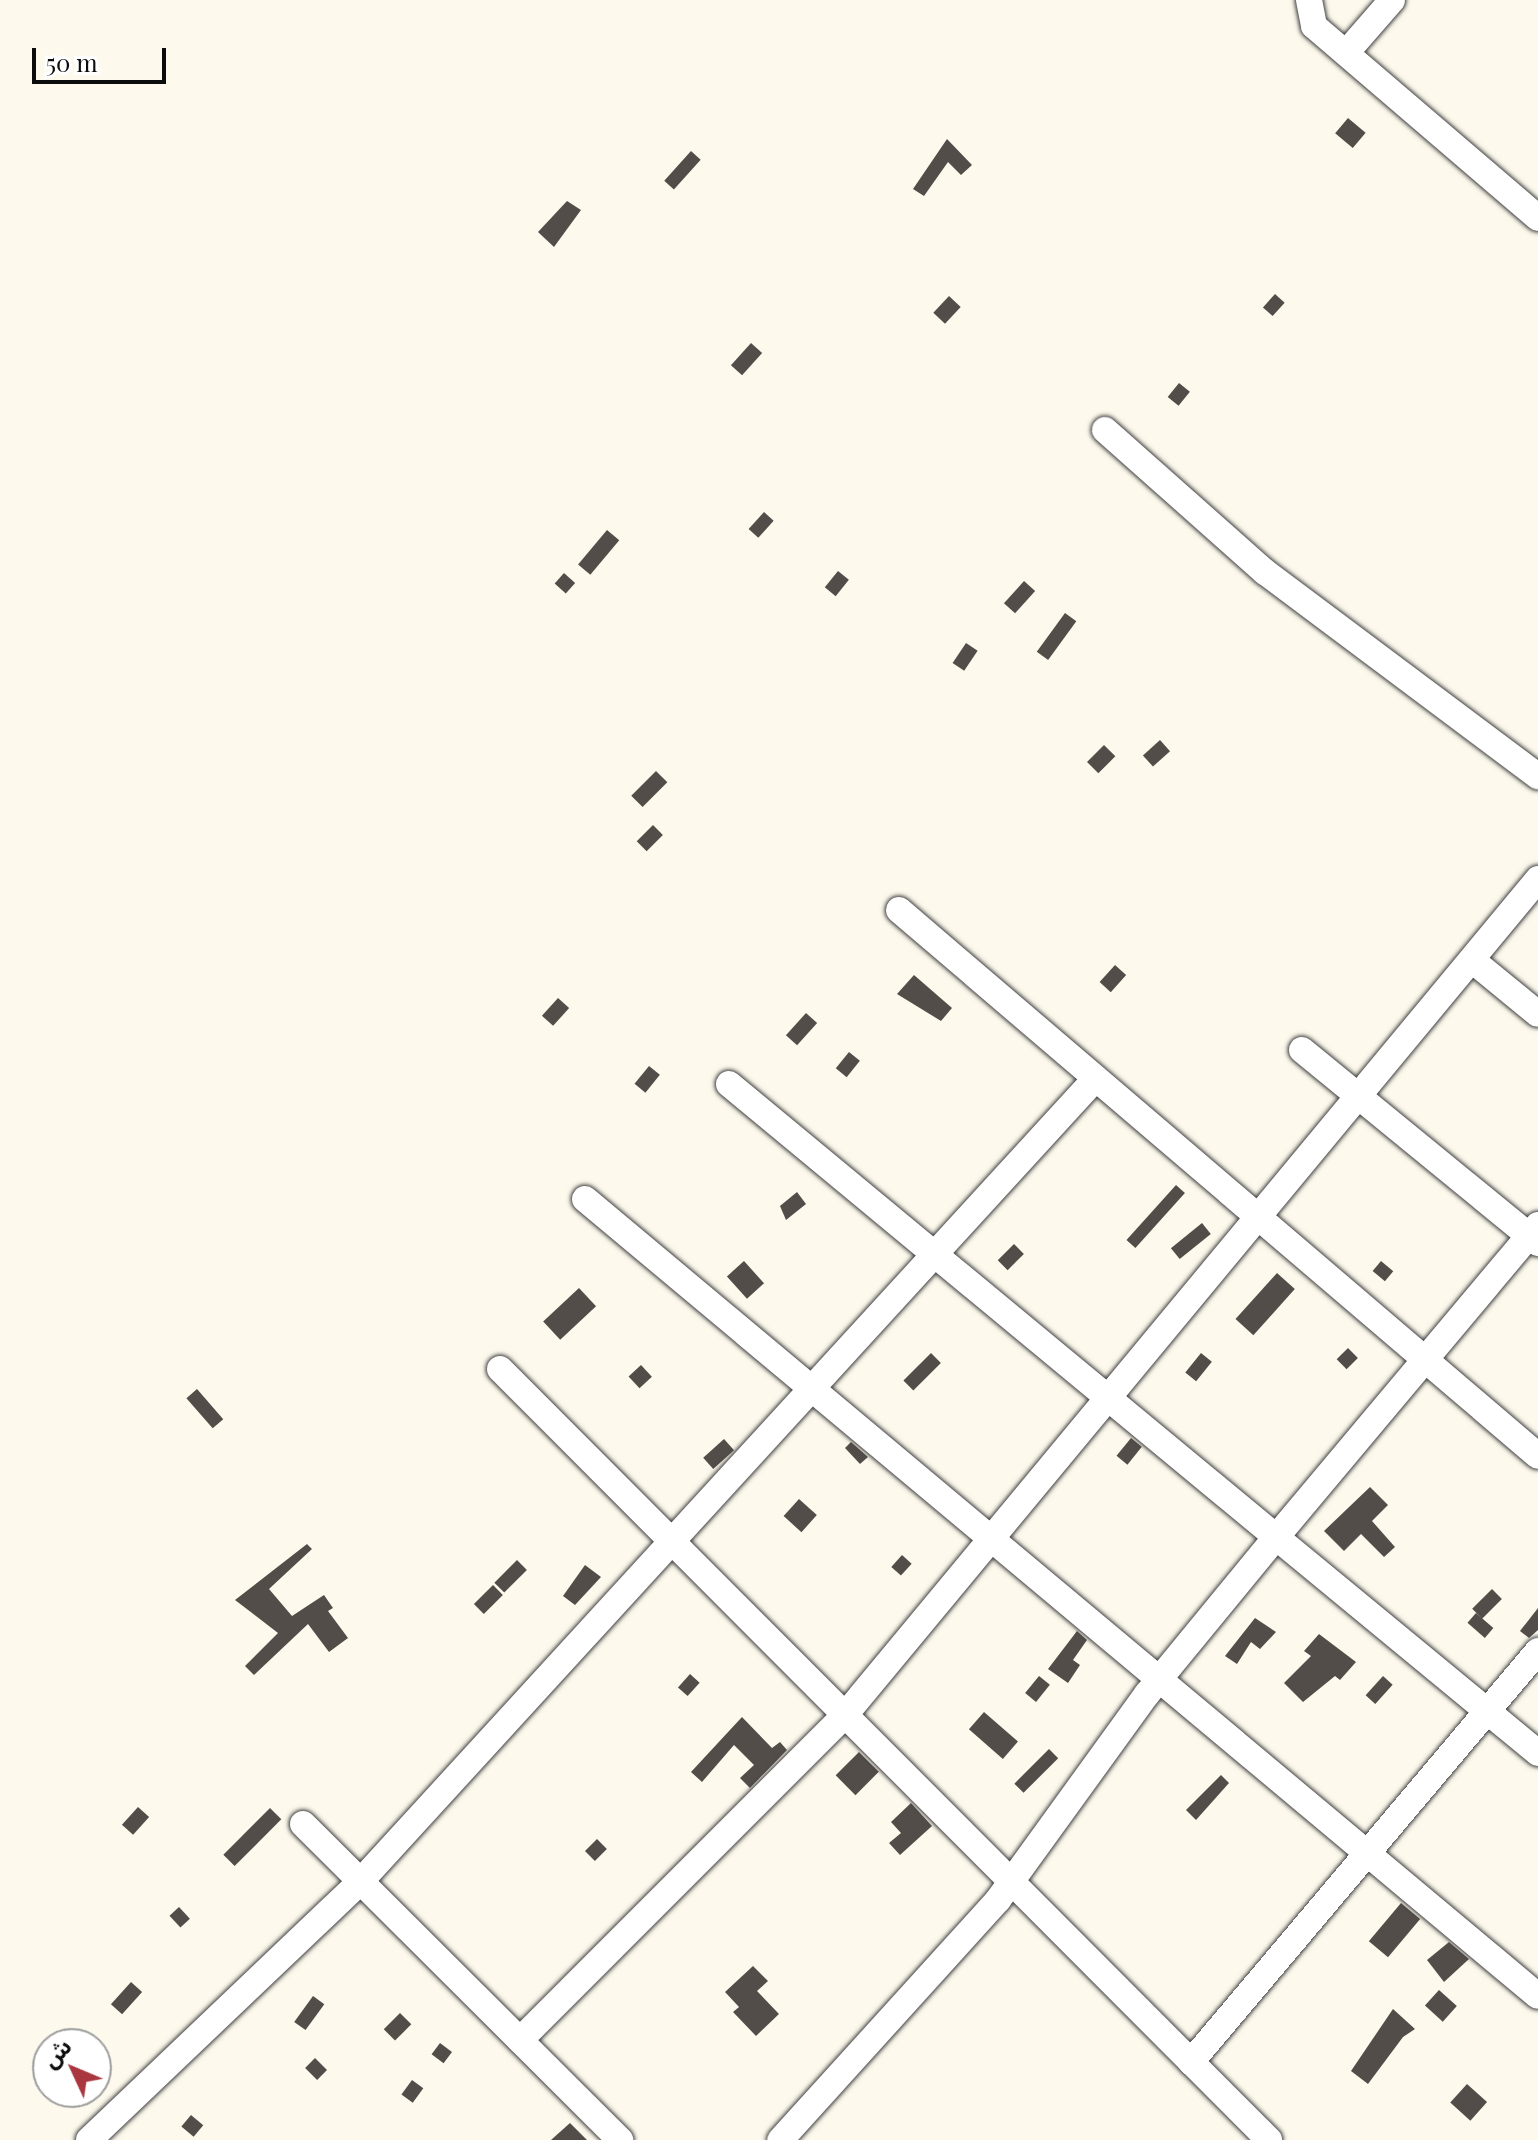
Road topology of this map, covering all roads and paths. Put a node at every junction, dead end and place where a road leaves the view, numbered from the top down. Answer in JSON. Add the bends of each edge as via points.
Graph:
{"nodes":[{"id":1,"x":1309,"y":0,"type":"edge"},
{"id":2,"x":1392,"y":0,"type":"edge"},
{"id":3,"x":1346,"y":53,"type":"junction"},
{"id":4,"x":1538,"y":218,"type":"edge"},
{"id":5,"x":1105,"y":430,"type":"dead end"},
{"id":6,"x":1538,"y":776,"type":"edge"},
{"id":7,"x":1538,"y":879,"type":"edge"},
{"id":8,"x":899,"y":910,"type":"dead end"},
{"id":9,"x":1472,"y":960,"type":"junction"},
{"id":10,"x":1538,"y":1014,"type":"edge"},
{"id":11,"x":1302,"y":1050,"type":"dead end"},
{"id":12,"x":1095,"y":1079,"type":"junction"},
{"id":13,"x":729,"y":1084,"type":"dead end"},
{"id":14,"x":1360,"y":1097,"type":"junction"},
{"id":15,"x":585,"y":1199,"type":"dead end"},
{"id":16,"x":1257,"y":1218,"type":"junction"},
{"id":17,"x":1535,"y":1235,"type":"edge"},
{"id":18,"x":934,"y":1254,"type":"junction"},
{"id":19,"x":1424,"y":1361,"type":"junction"},
{"id":20,"x":500,"y":1369,"type":"dead end"},
{"id":21,"x":811,"y":1389,"type":"junction"},
{"id":22,"x":1105,"y":1396,"type":"junction"},
{"id":23,"x":1538,"y":1456,"type":"edge"},
{"id":24,"x":1276,"y":1537,"type":"junction"},
{"id":25,"x":989,"y":1538,"type":"junction"},
{"id":26,"x":672,"y":1541,"type":"junction"},
{"id":27,"x":1538,"y":1651,"type":"edge"},
{"id":28,"x":1159,"y":1680,"type":"junction"},
{"id":29,"x":1487,"y":1711,"type":"junction"},
{"id":30,"x":845,"y":1715,"type":"junction"},
{"id":31,"x":1538,"y":1753,"type":"edge"},
{"id":32,"x":303,"y":1824,"type":"dead end"},
{"id":33,"x":1367,"y":1853,"type":"junction"},
{"id":34,"x":360,"y":1882,"type":"junction"},
{"id":35,"x":1011,"y":1882,"type":"junction"},
{"id":36,"x":1538,"y":1996,"type":"edge"},
{"id":37,"x":520,"y":2040,"type":"junction"},
{"id":38,"x":1191,"y":2062,"type":"junction"},
{"id":39,"x":89,"y":2140,"type":"edge"},
{"id":40,"x":620,"y":2140,"type":"edge"},
{"id":41,"x":780,"y":2140,"type":"edge"},
{"id":42,"x":1269,"y":2140,"type":"edge"}],
"edges":[{"from":1,"to":3,"type":"street","via":[[1314,26]]},
{"from":2,"to":3,"type":"street"},
{"from":3,"to":4,"type":"street"},
{"from":5,"to":6,"type":"street","via":[[1265,572]]},
{"from":7,"to":9,"type":"street"},
{"from":8,"to":12,"type":"street"},
{"from":9,"to":10,"type":"street"},
{"from":9,"to":14,"type":"street"},
{"from":11,"to":14,"type":"street"},
{"from":12,"to":16,"type":"street"},
{"from":12,"to":18,"type":"street"},
{"from":13,"to":18,"type":"street"},
{"from":14,"to":16,"type":"street"},
{"from":14,"to":17,"type":"street"},
{"from":15,"to":21,"type":"street"},
{"from":16,"to":19,"type":"street"},
{"from":16,"to":22,"type":"street"},
{"from":17,"to":19,"type":"street"},
{"from":18,"to":21,"type":"street"},
{"from":18,"to":22,"type":"street"},
{"from":19,"to":23,"type":"street"},
{"from":19,"to":24,"type":"street"},
{"from":20,"to":26,"type":"street"},
{"from":21,"to":25,"type":"street"},
{"from":21,"to":26,"type":"street"},
{"from":22,"to":24,"type":"street"},
{"from":22,"to":25,"type":"street"},
{"from":24,"to":28,"type":"street"},
{"from":24,"to":29,"type":"street"},
{"from":25,"to":28,"type":"street"},
{"from":25,"to":30,"type":"street"},
{"from":26,"to":30,"type":"street"},
{"from":26,"to":34,"type":"street"},
{"from":27,"to":29,"type":"street"},
{"from":28,"to":33,"type":"street"},
{"from":28,"to":35,"type":"street"},
{"from":29,"to":31,"type":"street"},
{"from":29,"to":33,"type":"street"},
{"from":30,"to":35,"type":"street"},
{"from":30,"to":37,"type":"street"},
{"from":32,"to":34,"type":"street"},
{"from":33,"to":36,"type":"street"},
{"from":33,"to":38,"type":"street"},
{"from":34,"to":37,"type":"street"},
{"from":34,"to":39,"type":"street"},
{"from":35,"to":38,"type":"street"},
{"from":35,"to":41,"type":"street"},
{"from":37,"to":40,"type":"street"},
{"from":38,"to":42,"type":"street"}]}
